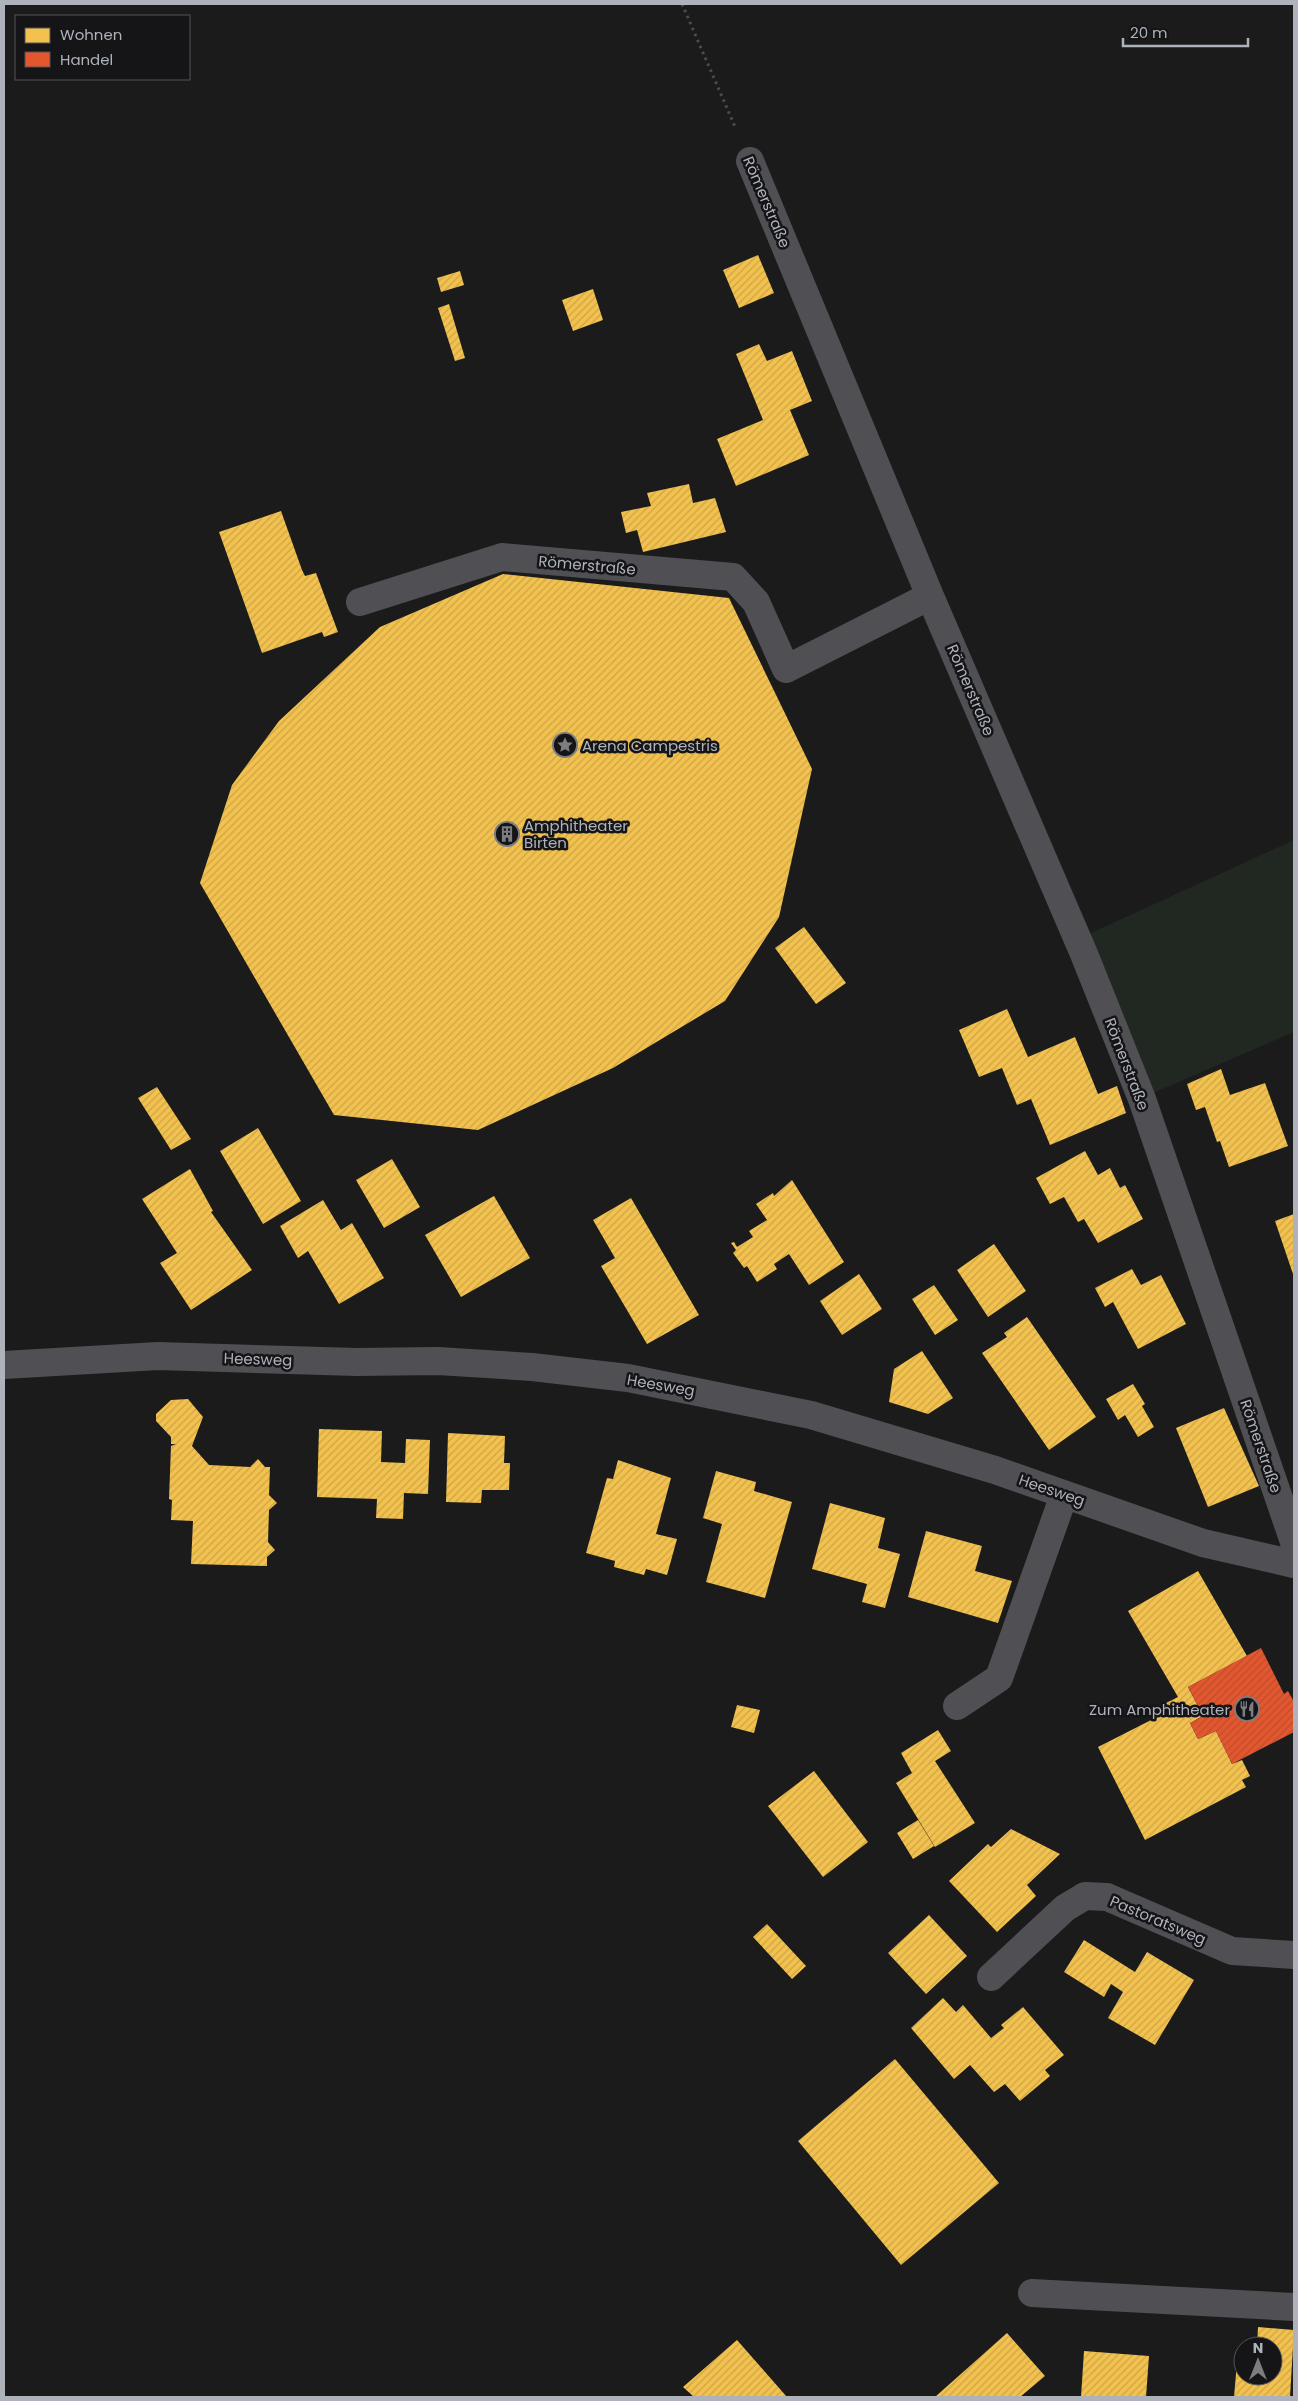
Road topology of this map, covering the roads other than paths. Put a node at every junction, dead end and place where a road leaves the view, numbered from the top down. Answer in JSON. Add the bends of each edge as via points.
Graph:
{"nodes":[{"id":1,"x":750,"y":161,"type":"road end"},
{"id":2,"x":930,"y":596,"type":"junction"},
{"id":3,"x":360,"y":602,"type":"dead end"},
{"id":4,"x":4,"y":1365,"type":"edge"},
{"id":5,"x":1064,"y":1495,"type":"junction"},
{"id":6,"x":1294,"y":1542,"type":"edge"},
{"id":7,"x":1294,"y":1564,"type":"edge"},
{"id":8,"x":957,"y":1706,"type":"dead end"},
{"id":9,"x":1294,"y":1955,"type":"edge"},
{"id":10,"x":991,"y":1977,"type":"dead end"},
{"id":11,"x":1032,"y":2293,"type":"dead end"},
{"id":12,"x":1294,"y":2307,"type":"edge"}],
"edges":[{"from":1,"to":2,"type":"street","name":"Römerstraße"},
{"from":2,"to":3,"type":"street","name":"Römerstraße","via":[[786,668],[756,602],[733,577],[502,557]]},
{"from":2,"to":6,"type":"street","name":"Römerstraße","via":[[1084,954],[1142,1099]]},
{"from":4,"to":5,"type":"street","name":"Heesweg","via":[[158,1356],[438,1361],[628,1378],[811,1415],[995,1470]]},
{"from":5,"to":7,"type":"street","name":"Heesweg","via":[[1203,1543]]},
{"from":5,"to":8,"type":"street","via":[[999,1678]]},
{"from":9,"to":10,"type":"street","name":"Pastoratsweg","via":[[1232,1952],[1107,1897],[1085,1896],[1066,1908]]},
{"from":11,"to":12,"type":"street"}]}
